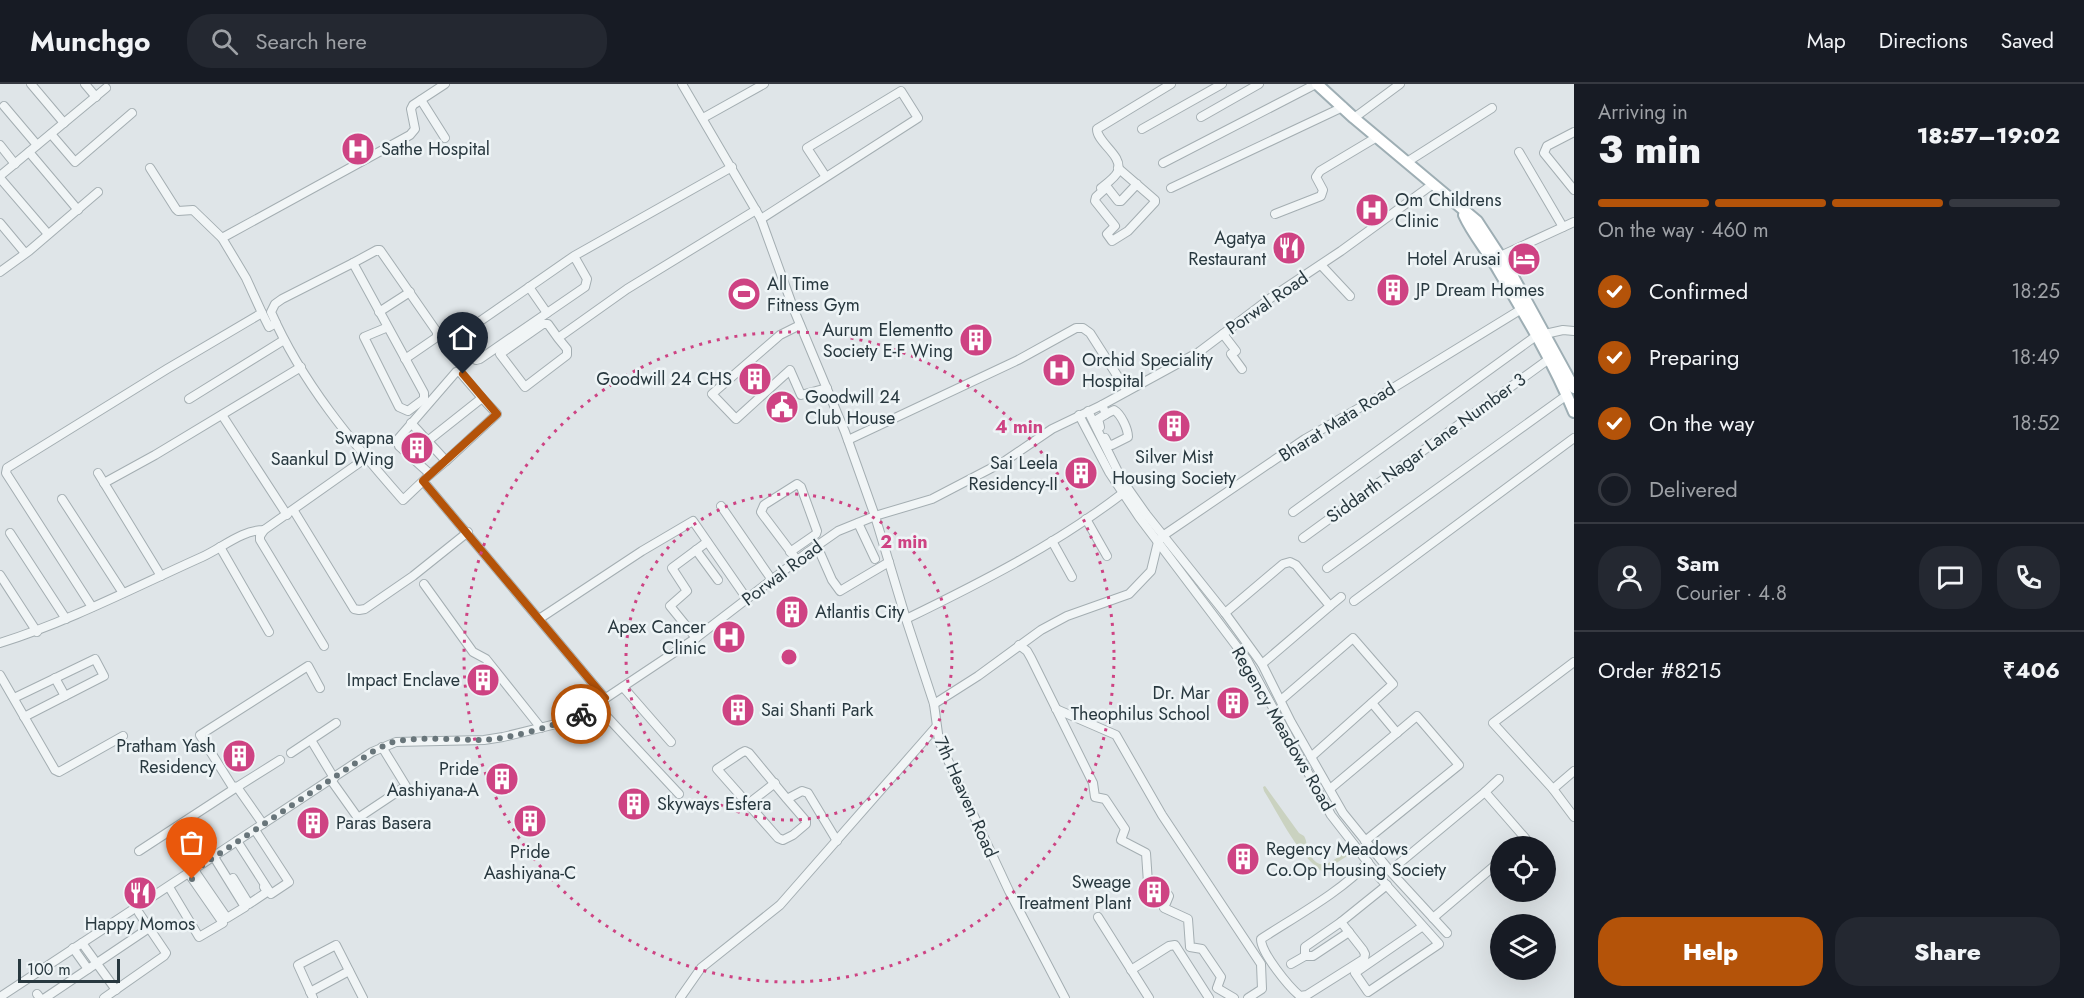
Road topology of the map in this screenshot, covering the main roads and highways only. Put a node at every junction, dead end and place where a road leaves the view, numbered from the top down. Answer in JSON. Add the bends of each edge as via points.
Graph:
{"nodes":[{"id":1,"x":1318,"y":84,"type":"edge"},
{"id":2,"x":1540,"y":334,"type":"junction"},
{"id":3,"x":1570,"y":392,"type":"edge"},
{"id":4,"x":1574,"y":412,"type":"edge"}],
"edges":[{"from":1,"to":2,"type":"main road","via":[[1476,221]]},
{"from":2,"to":3,"type":"main road"},
{"from":2,"to":3,"type":"main road","via":[[1549,359]]},
{"from":3,"to":4,"type":"main road"}]}
